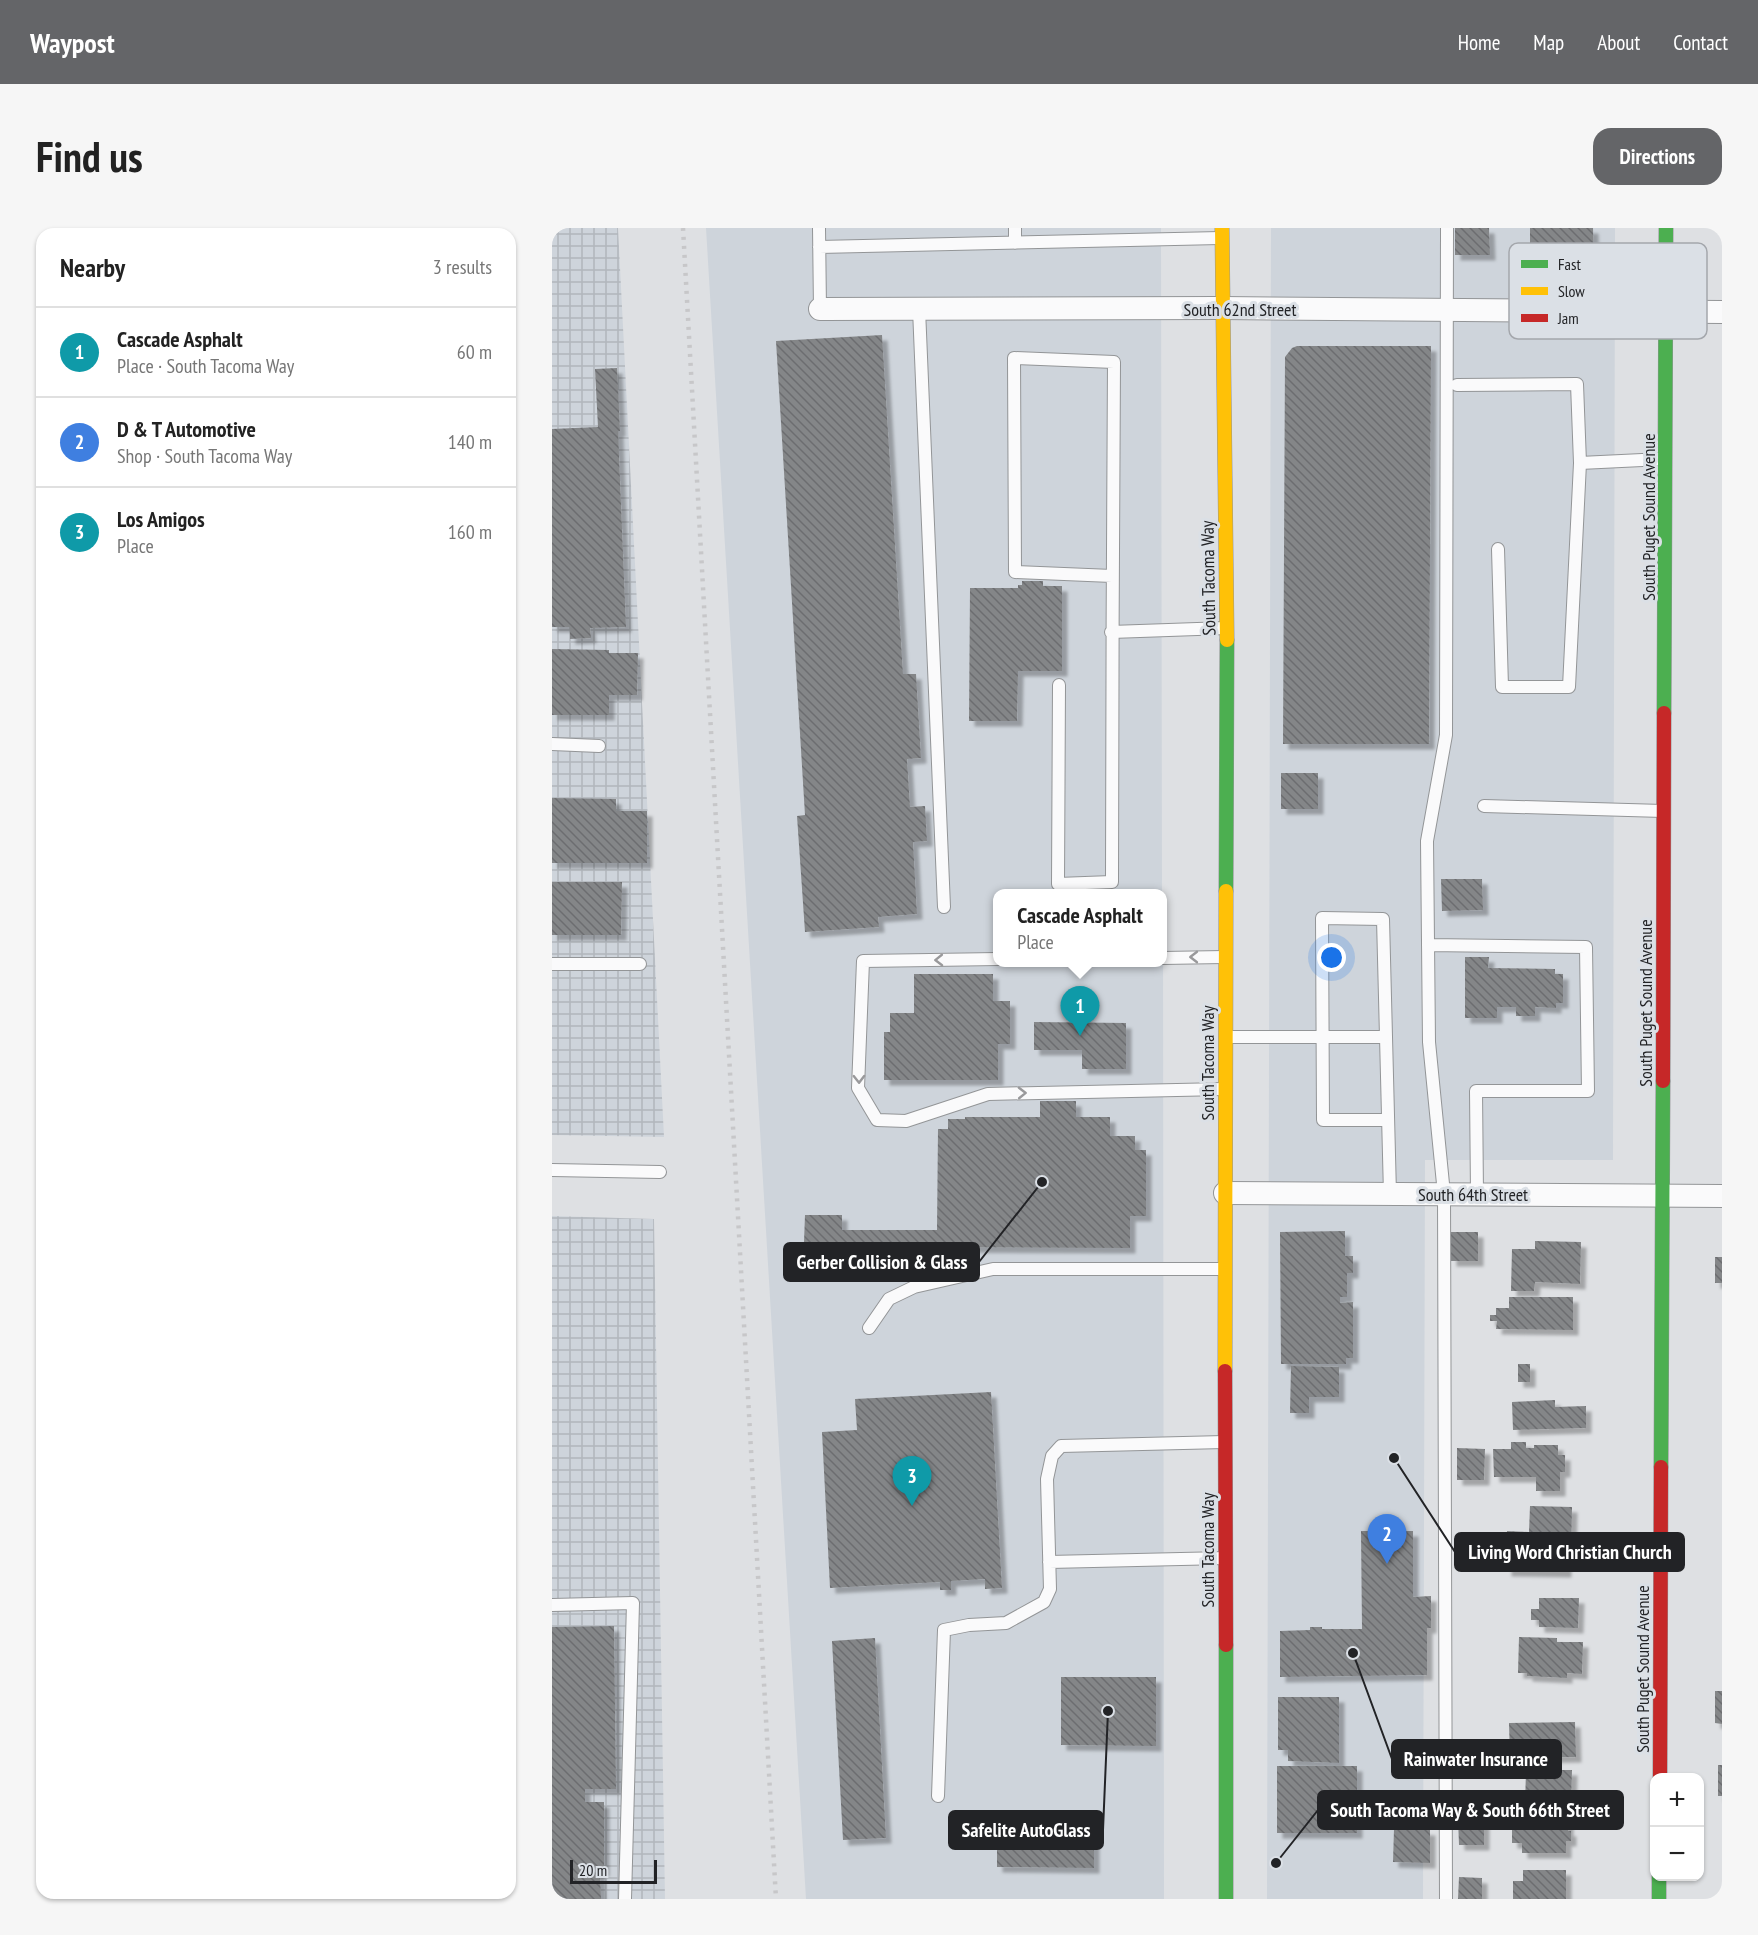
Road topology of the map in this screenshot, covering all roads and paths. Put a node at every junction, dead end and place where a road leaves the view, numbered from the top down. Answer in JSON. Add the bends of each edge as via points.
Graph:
{"nodes":[{"id":1,"x":819,"y":228,"type":"edge"},
{"id":2,"x":1015,"y":228,"type":"edge"},
{"id":3,"x":1111,"y":228,"type":"edge"},
{"id":4,"x":1447,"y":228,"type":"edge"},
{"id":5,"x":1666,"y":228,"type":"edge"},
{"id":6,"x":1222,"y":233,"type":"edge"},
{"id":7,"x":1111,"y":242,"type":"junction"},
{"id":8,"x":1015,"y":243,"type":"junction"},
{"id":9,"x":1666,"y":243,"type":"edge"},
{"id":10,"x":819,"y":247,"type":"junction"},
{"id":11,"x":1222,"y":308,"type":"junction"},
{"id":12,"x":819,"y":309,"type":"joint"},
{"id":13,"x":919,"y":309,"type":"junction"},
{"id":14,"x":1446,"y":310,"type":"junction"},
{"id":15,"x":1509,"y":310,"type":"edge"},
{"id":16,"x":1707,"y":312,"type":"edge"},
{"id":17,"x":1722,"y":312,"type":"edge"},
{"id":18,"x":1667,"y":339,"type":"edge"},
{"id":19,"x":1457,"y":385,"type":"dead end"},
{"id":20,"x":1666,"y":458,"type":"junction"},
{"id":21,"x":1580,"y":463,"type":"junction"},
{"id":22,"x":1498,"y":549,"type":"dead end"},
{"id":23,"x":1112,"y":576,"type":"junction"},
{"id":24,"x":1227,"y":628,"type":"junction"},
{"id":25,"x":1112,"y":632,"type":"junction"},
{"id":26,"x":1059,"y":685,"type":"dead end"},
{"id":27,"x":552,"y":744,"type":"edge"},
{"id":28,"x":599,"y":746,"type":"dead end"},
{"id":29,"x":1484,"y":806,"type":"dead end"},
{"id":30,"x":1664,"y":812,"type":"junction"},
{"id":31,"x":944,"y":907,"type":"dead end"},
{"id":32,"x":1428,"y":945,"type":"junction"},
{"id":33,"x":1226,"y":957,"type":"junction"},
{"id":34,"x":1167,"y":958,"type":"edge"},
{"id":35,"x":993,"y":959,"type":"edge"},
{"id":36,"x":552,"y":963,"type":"edge"},
{"id":37,"x":640,"y":964,"type":"dead end"},
{"id":38,"x":1225,"y":1037,"type":"junction"},
{"id":39,"x":1386,"y":1037,"type":"junction"},
{"id":40,"x":1323,"y":1038,"type":"junction"},
{"id":41,"x":1225,"y":1089,"type":"junction"},
{"id":42,"x":1388,"y":1120,"type":"junction"},
{"id":43,"x":552,"y":1170,"type":"edge"},
{"id":44,"x":660,"y":1172,"type":"dead end"},
{"id":45,"x":1225,"y":1193,"type":"junction"},
{"id":46,"x":1390,"y":1194,"type":"junction"},
{"id":47,"x":1444,"y":1194,"type":"junction"},
{"id":48,"x":1477,"y":1194,"type":"junction"},
{"id":49,"x":1662,"y":1196,"type":"junction"},
{"id":50,"x":1722,"y":1196,"type":"edge"},
{"id":51,"x":1225,"y":1269,"type":"junction"},
{"id":52,"x":869,"y":1328,"type":"dead end"},
{"id":53,"x":1225,"y":1442,"type":"junction"},
{"id":54,"x":1225,"y":1558,"type":"junction"},
{"id":55,"x":1049,"y":1562,"type":"junction"},
{"id":56,"x":552,"y":1605,"type":"edge"},
{"id":57,"x":1660,"y":1773,"type":"edge"},
{"id":58,"x":938,"y":1796,"type":"dead end"},
{"id":59,"x":1659,"y":1881,"type":"edge"},
{"id":60,"x":625,"y":1899,"type":"edge"},
{"id":61,"x":1226,"y":1899,"type":"edge"},
{"id":62,"x":1446,"y":1899,"type":"edge"},
{"id":63,"x":1659,"y":1899,"type":"edge"}],
"edges":[{"from":1,"to":10,"type":"lane","name":"South 62nd Street"},
{"from":2,"to":8,"type":"lane"},
{"from":3,"to":7,"type":"lane"},
{"from":4,"to":14,"type":"lane"},
{"from":5,"to":9,"type":"main road","name":"South Puget Sound Avenue"},
{"from":6,"to":7,"type":"lane"},
{"from":6,"to":11,"type":"main road","name":"South Tacoma Way"},
{"from":7,"to":8,"type":"lane"},
{"from":8,"to":10,"type":"lane"},
{"from":10,"to":12,"type":"lane","name":"South 62nd Street"},
{"from":11,"to":13,"type":"street","name":"South 62nd Street"},
{"from":11,"to":14,"type":"street","name":"South 62nd Street"},
{"from":11,"to":24,"type":"main road","name":"South Tacoma Way"},
{"from":12,"to":13,"type":"street","name":"South 62nd Street"},
{"from":13,"to":31,"type":"lane"},
{"from":14,"to":15,"type":"street","name":"South 62nd Street"},
{"from":14,"to":32,"type":"lane","via":[[1446,735],[1427,841]]},
{"from":16,"to":17,"type":"street","name":"South 62nd Street"},
{"from":18,"to":20,"type":"main road","name":"South Puget Sound Avenue"},
{"from":19,"to":21,"type":"lane","via":[[1577,384]]},
{"from":20,"to":21,"type":"lane"},
{"from":20,"to":30,"type":"main road","name":"South Puget Sound Avenue"},
{"from":21,"to":22,"type":"lane","via":[[1569,687],[1502,687]]},
{"from":23,"to":23,"type":"lane","via":[[1114,362],[1014,358],[1015,572]]},
{"from":23,"to":25,"type":"lane"},
{"from":24,"to":25,"type":"lane"},
{"from":24,"to":33,"type":"main road","name":"South Tacoma Way"},
{"from":25,"to":26,"type":"lane","via":[[1112,882],[1058,884]]},
{"from":27,"to":28,"type":"lane"},
{"from":29,"to":30,"type":"lane"},
{"from":30,"to":49,"type":"main road","name":"South Puget Sound Avenue"},
{"from":32,"to":47,"type":"lane","via":[[1429,1042]]},
{"from":32,"to":48,"type":"lane","via":[[1586,947],[1588,1091],[1476,1091]]},
{"from":33,"to":34,"type":"lane","one_way":true},
{"from":33,"to":38,"type":"main road","name":"South Tacoma Way"},
{"from":35,"to":41,"type":"lane","one_way":true,"via":[[863,961],[858,1088],[877,1120],[906,1121],[988,1094]]},
{"from":36,"to":37,"type":"lane"},
{"from":38,"to":40,"type":"lane"},
{"from":38,"to":41,"type":"main road","name":"South Tacoma Way"},
{"from":39,"to":40,"type":"lane"},
{"from":39,"to":40,"type":"lane","via":[[1383,919],[1322,918]]},
{"from":39,"to":42,"type":"lane"},
{"from":40,"to":42,"type":"lane","via":[[1323,1120]]},
{"from":41,"to":45,"type":"main road","name":"South Tacoma Way"},
{"from":42,"to":46,"type":"lane"},
{"from":43,"to":44,"type":"lane"},
{"from":45,"to":46,"type":"street","name":"South 64th Street"},
{"from":45,"to":51,"type":"main road","name":"South Tacoma Way"},
{"from":46,"to":47,"type":"street","name":"South 64th Street"},
{"from":47,"to":48,"type":"street","name":"South 64th Street"},
{"from":47,"to":62,"type":"lane"},
{"from":48,"to":49,"type":"street","name":"South 64th Street"},
{"from":49,"to":50,"type":"street","name":"South 64th Street"},
{"from":49,"to":57,"type":"main road","name":"South Puget Sound Avenue"},
{"from":51,"to":52,"type":"lane","via":[[993,1269],[914,1287],[889,1299]]},
{"from":51,"to":53,"type":"main road","name":"South Tacoma Way"},
{"from":53,"to":54,"type":"main road","name":"South Tacoma Way"},
{"from":53,"to":55,"type":"lane","via":[[1061,1446],[1052,1456],[1047,1479]]},
{"from":54,"to":55,"type":"lane"},
{"from":54,"to":61,"type":"main road","name":"South Tacoma Way"},
{"from":55,"to":58,"type":"lane","via":[[1050,1589],[1044,1602],[1006,1623],[944,1630]]},
{"from":56,"to":60,"type":"lane","via":[[633,1603]]},
{"from":59,"to":63,"type":"main road"}]}
